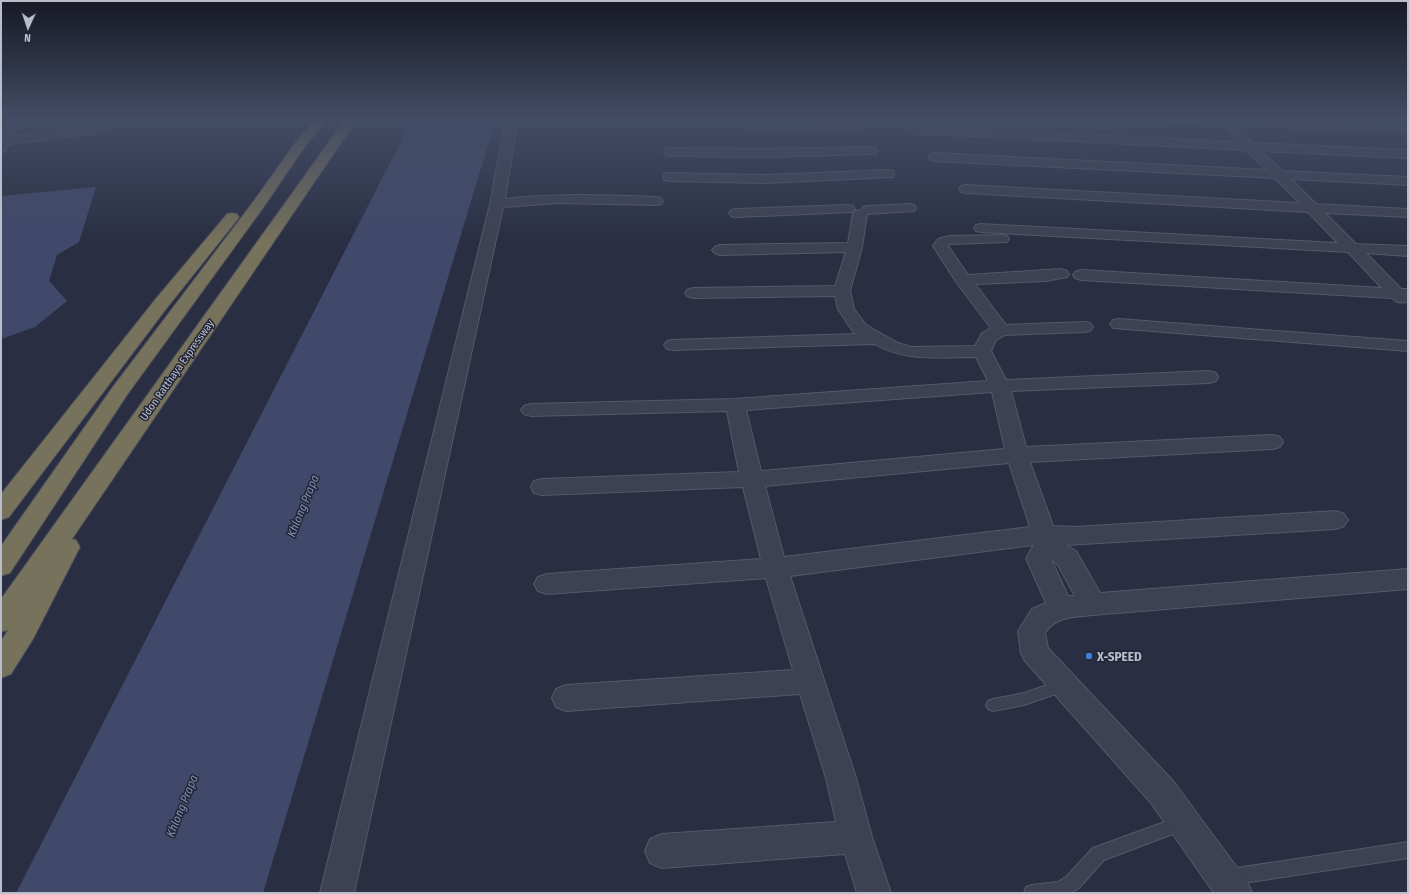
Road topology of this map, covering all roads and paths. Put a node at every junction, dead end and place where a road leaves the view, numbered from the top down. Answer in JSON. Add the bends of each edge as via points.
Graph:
{"nodes":[{"id":1,"x":285,"y":160,"type":"edge"},
{"id":2,"x":290,"y":160,"type":"edge"},
{"id":3,"x":323,"y":160,"type":"edge"},
{"id":4,"x":505,"y":160,"type":"edge"},
{"id":5,"x":833,"y":160,"type":"edge"},
{"id":6,"x":988,"y":160,"type":"edge"},
{"id":7,"x":1264,"y":160,"type":"edge"},
{"id":8,"x":1279,"y":160,"type":"edge"},
{"id":9,"x":1034,"y":162,"type":"junction"},
{"id":10,"x":1278,"y":173,"type":"junction"},
{"id":11,"x":888,"y":174,"type":"dead end"},
{"id":12,"x":1294,"y":174,"type":"junction"},
{"id":13,"x":669,"y":177,"type":"dead end"},
{"id":14,"x":844,"y":177,"type":"junction"},
{"id":15,"x":1408,"y":181,"type":"edge"},
{"id":16,"x":966,"y":189,"type":"dead end"},
{"id":17,"x":1050,"y":194,"type":"junction"},
{"id":18,"x":656,"y":201,"type":"dead end"},
{"id":19,"x":497,"y":204,"type":"junction"},
{"id":20,"x":856,"y":204,"type":"junction"},
{"id":21,"x":908,"y":208,"type":"dead end"},
{"id":22,"x":1312,"y":208,"type":"junction"},
{"id":23,"x":1330,"y":208,"type":"junction"},
{"id":24,"x":736,"y":213,"type":"dead end"},
{"id":25,"x":1408,"y":213,"type":"edge"},
{"id":26,"x":981,"y":228,"type":"dead end"},
{"id":27,"x":1011,"y":239,"type":"dead end"},
{"id":28,"x":855,"y":248,"type":"junction"},
{"id":29,"x":1350,"y":248,"type":"junction"},
{"id":30,"x":1371,"y":249,"type":"junction"},
{"id":31,"x":720,"y":250,"type":"dead end"},
{"id":32,"x":1408,"y":251,"type":"edge"},
{"id":33,"x":1387,"y":264,"type":"dead end"},
{"id":34,"x":1061,"y":274,"type":"dead end"},
{"id":35,"x":1081,"y":274,"type":"dead end"},
{"id":36,"x":963,"y":280,"type":"junction"},
{"id":37,"x":1404,"y":288,"type":"edge"},
{"id":38,"x":842,"y":292,"type":"junction"},
{"id":39,"x":693,"y":293,"type":"dead end"},
{"id":40,"x":1408,"y":305,"type":"edge"},
{"id":41,"x":1119,"y":324,"type":"dead end"},
{"id":42,"x":1084,"y":327,"type":"dead end"},
{"id":43,"x":1001,"y":330,"type":"junction"},
{"id":44,"x":876,"y":340,"type":"junction"},
{"id":45,"x":673,"y":345,"type":"dead end"},
{"id":46,"x":1408,"y":346,"type":"edge"},
{"id":47,"x":982,"y":351,"type":"junction"},
{"id":48,"x":1209,"y":376,"type":"dead end"},
{"id":49,"x":1000,"y":386,"type":"junction"},
{"id":50,"x":735,"y":405,"type":"junction"},
{"id":51,"x":531,"y":410,"type":"dead end"},
{"id":52,"x":1273,"y":442,"type":"dead end"},
{"id":53,"x":1017,"y":455,"type":"junction"},
{"id":54,"x":111,"y":465,"type":"junction"},
{"id":55,"x":752,"y":479,"type":"junction"},
{"id":56,"x":542,"y":487,"type":"dead end"},
{"id":57,"x":1,"y":511,"type":"edge"},
{"id":58,"x":1336,"y":520,"type":"dead end"},
{"id":59,"x":1045,"y":540,"type":"junction"},
{"id":60,"x":1,"y":566,"type":"edge"},
{"id":61,"x":774,"y":568,"type":"junction"},
{"id":62,"x":1408,"y":579,"type":"edge"},
{"id":63,"x":547,"y":584,"type":"dead end"},
{"id":64,"x":1093,"y":604,"type":"junction"},
{"id":65,"x":1061,"y":608,"type":"junction"},
{"id":66,"x":1,"y":621,"type":"edge"},
{"id":67,"x":1,"y":665,"type":"edge"},
{"id":68,"x":811,"y":681,"type":"junction"},
{"id":69,"x":1064,"y":685,"type":"junction"},
{"id":70,"x":566,"y":698,"type":"dead end"},
{"id":71,"x":993,"y":705,"type":"dead end"},
{"id":72,"x":1184,"y":822,"type":"junction"},
{"id":73,"x":856,"y":837,"type":"junction"},
{"id":74,"x":1408,"y":850,"type":"edge"},
{"id":75,"x":662,"y":851,"type":"dead end"},
{"id":76,"x":1230,"y":885,"type":"edge"},
{"id":77,"x":336,"y":893,"type":"edge"},
{"id":78,"x":874,"y":893,"type":"edge"},
{"id":79,"x":1032,"y":893,"type":"edge"}],
"edges":[{"from":1,"to":57,"type":"highway","via":[[242,206],[160,305]]},
{"from":2,"to":60,"type":"highway","via":[[119,392]]},
{"from":3,"to":54,"type":"highway","name":"Udon Ratthaya Expressway"},
{"from":4,"to":19,"type":"street"},
{"from":5,"to":14,"type":"street"},
{"from":6,"to":9,"type":"street"},
{"from":7,"to":10,"type":"street"},
{"from":8,"to":12,"type":"street"},
{"from":9,"to":10,"type":"street"},
{"from":9,"to":17,"type":"street"},
{"from":10,"to":12,"type":"street"},
{"from":10,"to":22,"type":"street"},
{"from":11,"to":14,"type":"street"},
{"from":12,"to":15,"type":"street"},
{"from":12,"to":23,"type":"street"},
{"from":13,"to":14,"type":"street"},
{"from":14,"to":20,"type":"street"},
{"from":16,"to":17,"type":"street"},
{"from":17,"to":22,"type":"street"},
{"from":18,"to":19,"type":"street","via":[[569,198]]},
{"from":19,"to":77,"type":"street"},
{"from":20,"to":21,"type":"street"},
{"from":20,"to":24,"type":"street"},
{"from":20,"to":28,"type":"street"},
{"from":22,"to":23,"type":"street"},
{"from":22,"to":29,"type":"street"},
{"from":23,"to":25,"type":"street"},
{"from":23,"to":30,"type":"street"},
{"from":26,"to":29,"type":"street"},
{"from":27,"to":36,"type":"street","via":[[943,242],[940,246]]},
{"from":28,"to":31,"type":"street"},
{"from":28,"to":38,"type":"street"},
{"from":29,"to":30,"type":"street"},
{"from":29,"to":37,"type":"street"},
{"from":30,"to":32,"type":"street"},
{"from":30,"to":33,"type":"street"},
{"from":34,"to":36,"type":"street"},
{"from":35,"to":37,"type":"street"},
{"from":36,"to":43,"type":"street"},
{"from":37,"to":40,"type":"street"},
{"from":38,"to":39,"type":"street"},
{"from":38,"to":44,"type":"street","via":[[851,317],[860,329]]},
{"from":41,"to":46,"type":"street"},
{"from":42,"to":43,"type":"street"},
{"from":43,"to":47,"type":"street","via":[[988,337]]},
{"from":44,"to":45,"type":"street"},
{"from":44,"to":47,"type":"street","via":[[911,352]]},
{"from":47,"to":49,"type":"street"},
{"from":48,"to":49,"type":"street"},
{"from":49,"to":50,"type":"street"},
{"from":49,"to":53,"type":"street"},
{"from":50,"to":51,"type":"street"},
{"from":50,"to":55,"type":"street"},
{"from":52,"to":53,"type":"street"},
{"from":53,"to":55,"type":"street"},
{"from":53,"to":59,"type":"street"},
{"from":54,"to":66,"type":"highway","name":"Udon Ratthaya Expressway"},
{"from":54,"to":67,"type":"highway","via":[[23,631]]},
{"from":55,"to":56,"type":"street"},
{"from":55,"to":61,"type":"street"},
{"from":58,"to":59,"type":"street"},
{"from":59,"to":61,"type":"street","via":[[994,540]]},
{"from":59,"to":64,"type":"street","via":[[1067,558]]},
{"from":59,"to":65,"type":"street","via":[[1038,558]]},
{"from":61,"to":63,"type":"street"},
{"from":61,"to":68,"type":"street"},
{"from":62,"to":64,"type":"street"},
{"from":64,"to":65,"type":"street"},
{"from":65,"to":69,"type":"street","via":[[1041,617],[1031,632],[1035,653]]},
{"from":68,"to":70,"type":"street"},
{"from":68,"to":73,"type":"street"},
{"from":69,"to":71,"type":"lane","via":[[1024,699]]},
{"from":69,"to":72,"type":"street","via":[[1162,792]]},
{"from":72,"to":76,"type":"street"},
{"from":72,"to":79,"type":"lane","via":[[1099,854],[1073,882],[1061,890]]},
{"from":73,"to":75,"type":"street"},
{"from":73,"to":78,"type":"street"},
{"from":74,"to":76,"type":"lane"}]}
